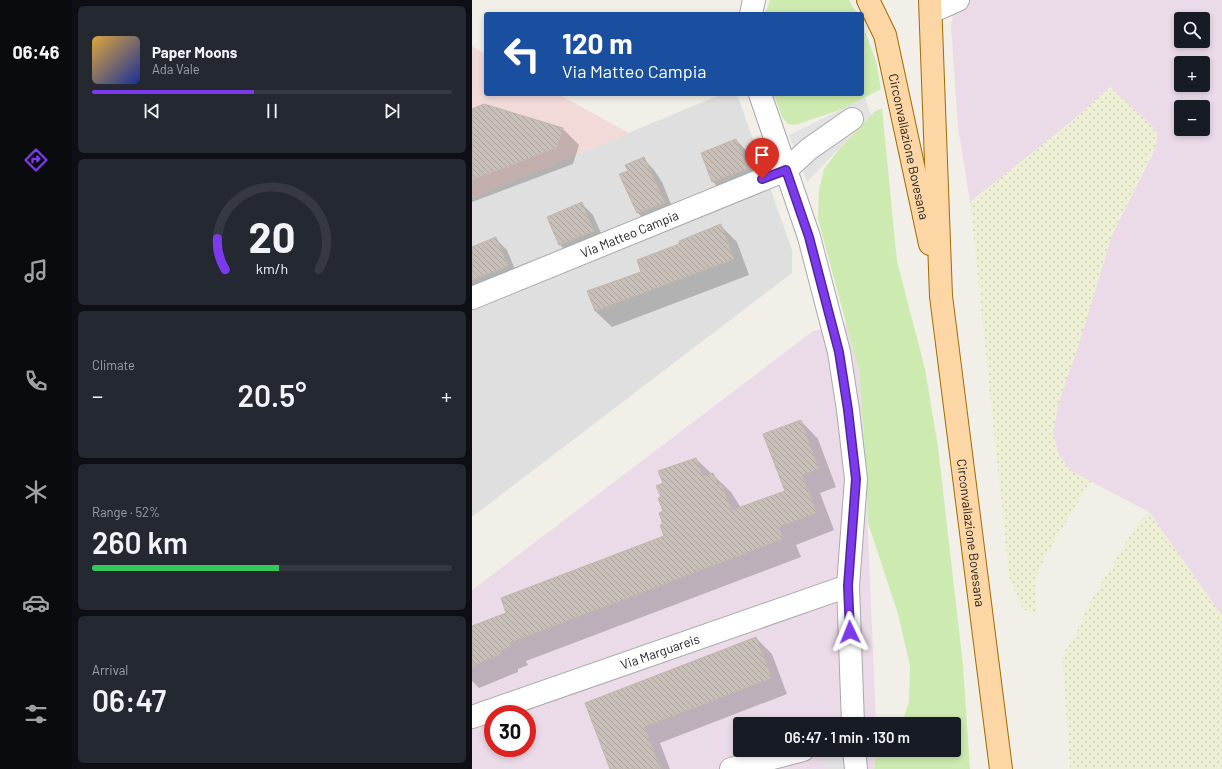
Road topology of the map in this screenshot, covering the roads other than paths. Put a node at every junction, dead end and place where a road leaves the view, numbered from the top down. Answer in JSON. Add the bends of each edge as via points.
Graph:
{"nodes":[{"id":1,"x":754,"y":0,"type":"edge"},
{"id":2,"x":868,"y":0,"type":"edge"},
{"id":3,"x":958,"y":0,"type":"edge"},
{"id":4,"x":931,"y":6,"type":"edge"},
{"id":5,"x":751,"y":12,"type":"edge"},
{"id":6,"x":761,"y":96,"type":"edge"},
{"id":7,"x":852,"y":119,"type":"dead end"},
{"id":8,"x":786,"y":170,"type":"junction"},
{"id":9,"x":941,"y":296,"type":"junction"},
{"id":10,"x":472,"y":298,"type":"edge"},
{"id":11,"x":848,"y":586,"type":"junction"},
{"id":12,"x":472,"y":717,"type":"edge"},
{"id":13,"x":853,"y":717,"type":"edge"},
{"id":14,"x":776,"y":757,"type":"edge"},
{"id":15,"x":855,"y":757,"type":"edge"},
{"id":16,"x":731,"y":769,"type":"edge"},
{"id":17,"x":856,"y":769,"type":"edge"},
{"id":18,"x":1001,"y":769,"type":"edge"}],
"edges":[{"from":1,"to":5,"type":"street"},
{"from":2,"to":9,"type":"main road","name":"Circonvallazione Bovesana","via":[[885,35]]},
{"from":3,"to":4,"type":"street"},
{"from":4,"to":9,"type":"main road","name":"Circonvallazione Bovesana"},
{"from":6,"to":8,"type":"street"},
{"from":7,"to":8,"type":"street","via":[[809,149]]},
{"from":8,"to":10,"type":"street","name":"Via Matteo Campia"},
{"from":8,"to":11,"type":"street","via":[[809,237],[839,352],[848,410],[856,479]]},
{"from":9,"to":18,"type":"main road","name":"Circonvallazione Bovesana"},
{"from":11,"to":12,"type":"street","name":"Via Marguareis"},
{"from":11,"to":13,"type":"street"},
{"from":14,"to":16,"type":"street"},
{"from":15,"to":17,"type":"street"}]}
